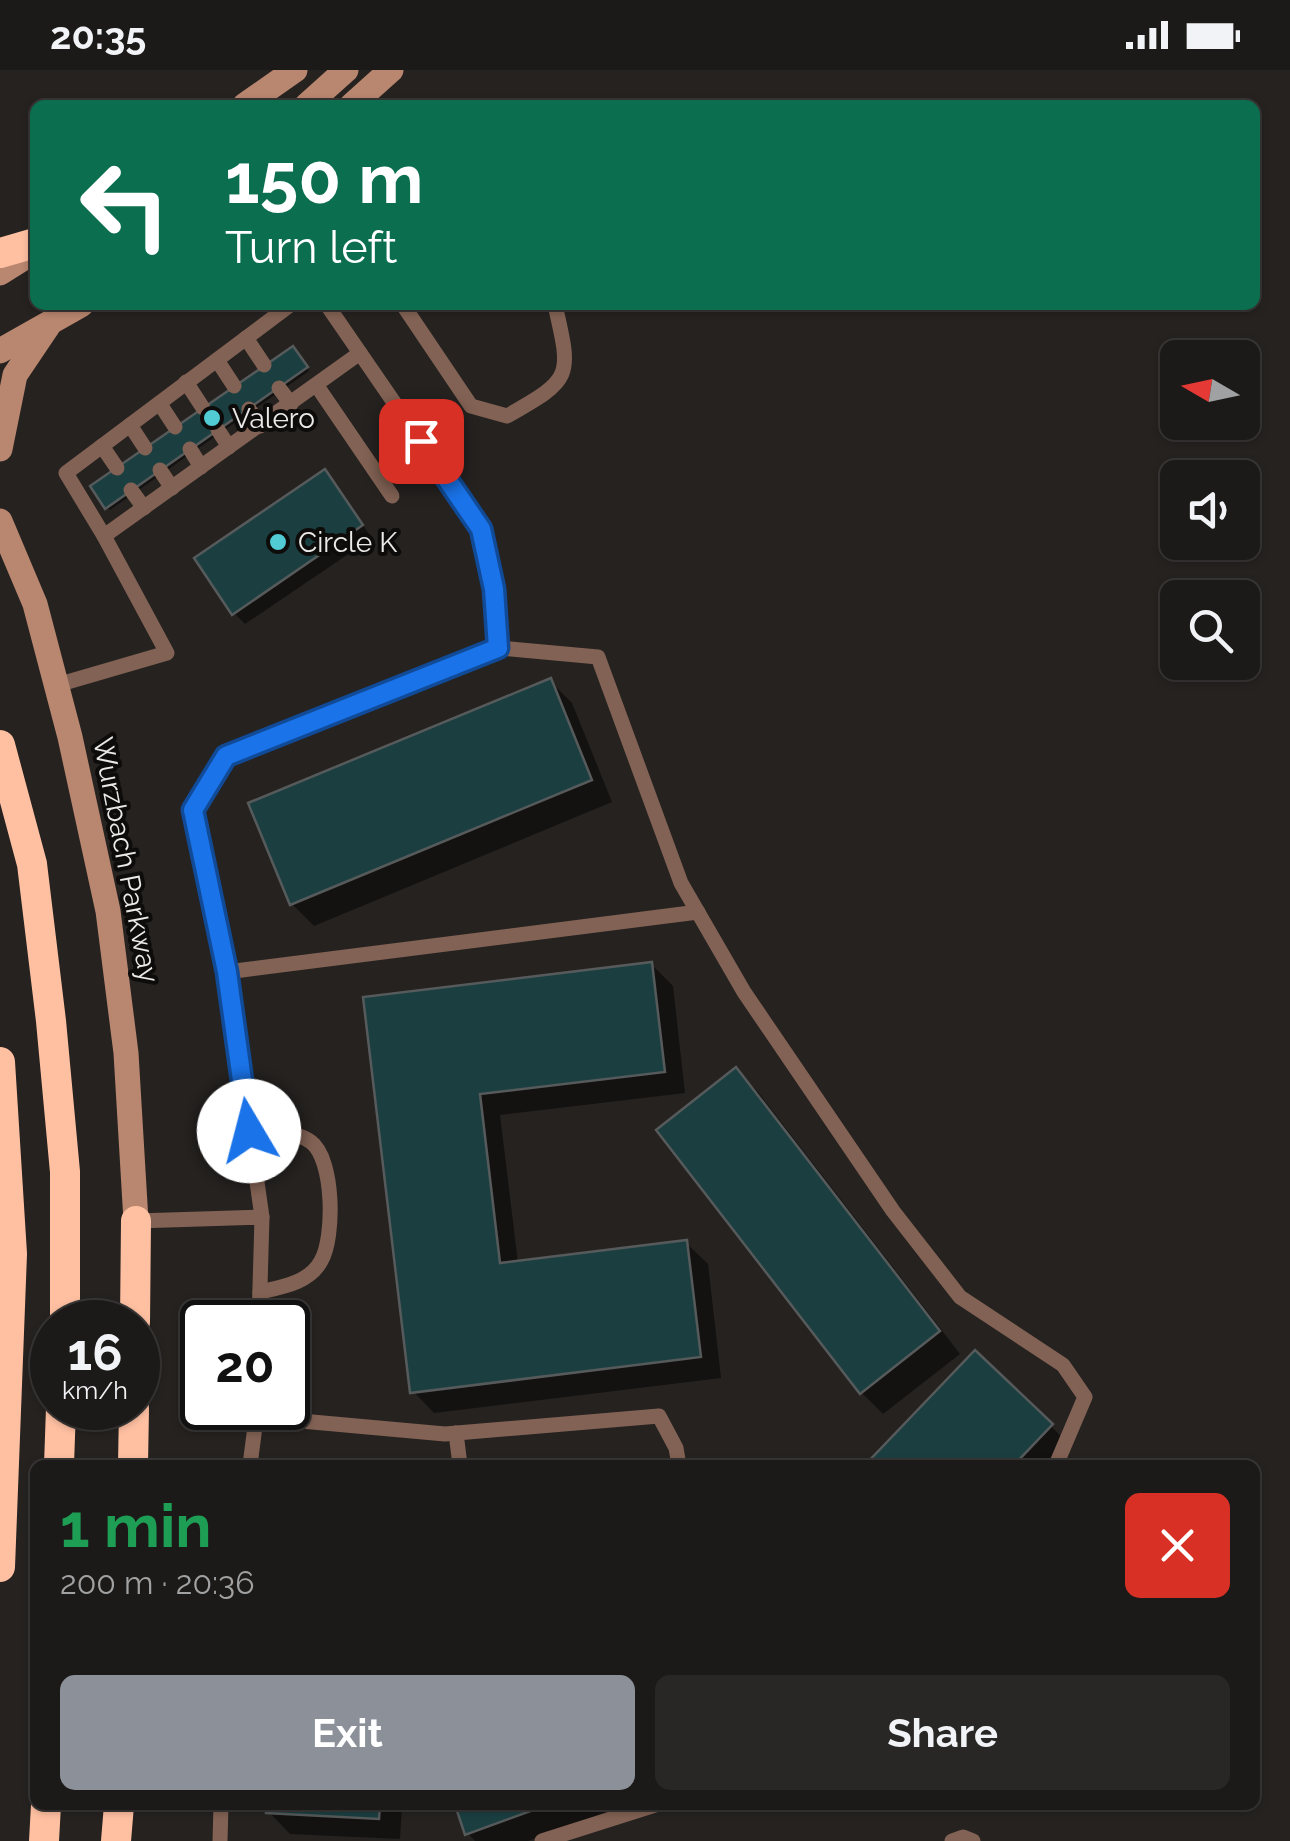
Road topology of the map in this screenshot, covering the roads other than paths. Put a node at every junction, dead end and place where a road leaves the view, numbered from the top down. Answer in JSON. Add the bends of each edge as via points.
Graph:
{"nodes":[{"id":1,"x":295,"y":70,"type":"edge"},
{"id":2,"x":346,"y":70,"type":"edge"},
{"id":3,"x":391,"y":70,"type":"edge"},
{"id":4,"x":252,"y":100,"type":"edge"},
{"id":5,"x":313,"y":100,"type":"edge"},
{"id":6,"x":358,"y":100,"type":"edge"},
{"id":7,"x":30,"y":244,"type":"edge"},
{"id":8,"x":0,"y":253,"type":"edge"},
{"id":9,"x":30,"y":254,"type":"edge"},
{"id":10,"x":0,"y":273,"type":"edge"},
{"id":11,"x":73,"y":310,"type":"edge"},
{"id":12,"x":283,"y":310,"type":"edge"},
{"id":13,"x":331,"y":310,"type":"edge"},
{"id":14,"x":407,"y":310,"type":"edge"},
{"id":15,"x":556,"y":310,"type":"edge"},
{"id":16,"x":48,"y":326,"type":"junction"},
{"id":17,"x":246,"y":338,"type":"junction"},
{"id":18,"x":0,"y":351,"type":"edge"},
{"id":19,"x":360,"y":353,"type":"junction"},
{"id":20,"x":217,"y":360,"type":"junction"},
{"id":21,"x":264,"y":365,"type":"dead end"},
{"id":22,"x":186,"y":382,"type":"junction"},
{"id":23,"x":234,"y":386,"type":"dead end"},
{"id":24,"x":317,"y":386,"type":"junction"},
{"id":25,"x":279,"y":388,"type":"dead end"},
{"id":26,"x":160,"y":404,"type":"junction"},
{"id":27,"x":291,"y":404,"type":"junction"},
{"id":28,"x":203,"y":408,"type":"dead end"},
{"id":29,"x":249,"y":408,"type":"dead end"},
{"id":30,"x":130,"y":425,"type":"junction"},
{"id":31,"x":260,"y":426,"type":"junction"},
{"id":32,"x":175,"y":428,"type":"dead end"},
{"id":33,"x":218,"y":430,"type":"dead end"},
{"id":34,"x":102,"y":446,"type":"junction"},
{"id":35,"x":230,"y":447,"type":"junction"},
{"id":36,"x":145,"y":448,"type":"dead end"},
{"id":37,"x":0,"y":449,"type":"edge"},
{"id":38,"x":190,"y":449,"type":"dead end"},
{"id":39,"x":201,"y":466,"type":"junction"},
{"id":40,"x":116,"y":468,"type":"dead end"},
{"id":41,"x":160,"y":470,"type":"dead end"},
{"id":42,"x":172,"y":488,"type":"junction"},
{"id":43,"x":131,"y":490,"type":"dead end"},
{"id":44,"x":392,"y":496,"type":"dead end"},
{"id":45,"x":144,"y":508,"type":"junction"},
{"id":46,"x":0,"y":521,"type":"edge"},
{"id":47,"x":104,"y":536,"type":"junction"},
{"id":48,"x":498,"y":648,"type":"junction"},
{"id":49,"x":57,"y":685,"type":"junction"},
{"id":50,"x":0,"y":745,"type":"edge"},
{"id":51,"x":698,"y":912,"type":"junction"},
{"id":52,"x":227,"y":972,"type":"junction"},
{"id":53,"x":0,"y":1062,"type":"edge"},
{"id":54,"x":249,"y":1131,"type":"junction"},
{"id":55,"x":262,"y":1216,"type":"junction"},
{"id":56,"x":136,"y":1221,"type":"junction"},
{"id":57,"x":260,"y":1292,"type":"junction"},
{"id":58,"x":65,"y":1300,"type":"edge"},
{"id":59,"x":135,"y":1300,"type":"edge"},
{"id":60,"x":260,"y":1300,"type":"edge"},
{"id":61,"x":310,"y":1418,"type":"edge"},
{"id":62,"x":61,"y":1430,"type":"edge"},
{"id":63,"x":134,"y":1430,"type":"edge"},
{"id":64,"x":255,"y":1430,"type":"edge"},
{"id":65,"x":456,"y":1433,"type":"junction"},
{"id":66,"x":59,"y":1460,"type":"edge"},
{"id":67,"x":133,"y":1460,"type":"edge"},
{"id":68,"x":251,"y":1460,"type":"edge"},
{"id":69,"x":459,"y":1460,"type":"edge"},
{"id":70,"x":678,"y":1460,"type":"edge"},
{"id":71,"x":1058,"y":1460,"type":"edge"},
{"id":72,"x":0,"y":1567,"type":"edge"},
{"id":73,"x":46,"y":1810,"type":"edge"},
{"id":74,"x":119,"y":1810,"type":"edge"},
{"id":75,"x":221,"y":1810,"type":"edge"},
{"id":76,"x":639,"y":1810,"type":"edge"},
{"id":77,"x":44,"y":1841,"type":"edge"},
{"id":78,"x":116,"y":1841,"type":"edge"},
{"id":79,"x":220,"y":1841,"type":"edge"},
{"id":80,"x":542,"y":1841,"type":"edge"},
{"id":81,"x":952,"y":1841,"type":"edge"},
{"id":82,"x":973,"y":1841,"type":"edge"}],
"edges":[{"from":1,"to":4,"type":"main road"},
{"from":2,"to":5,"type":"main road"},
{"from":3,"to":6,"type":"main road"},
{"from":7,"to":8,"type":"highway"},
{"from":9,"to":10,"type":"main road"},
{"from":11,"to":16,"type":"main road"},
{"from":12,"to":17,"type":"lane"},
{"from":13,"to":19,"type":"lane"},
{"from":14,"to":15,"type":"lane","via":[[471,406],[507,416],[553,390],[567,359]]},
{"from":16,"to":18,"type":"main road"},
{"from":16,"to":37,"type":"main road","via":[[15,375]]},
{"from":17,"to":20,"type":"lane"},
{"from":17,"to":21,"type":"lane"},
{"from":19,"to":24,"type":"lane"},
{"from":19,"to":48,"type":"lane","via":[[481,529]]},
{"from":20,"to":22,"type":"lane"},
{"from":20,"to":23,"type":"lane"},
{"from":22,"to":26,"type":"lane"},
{"from":22,"to":28,"type":"lane"},
{"from":24,"to":27,"type":"lane"},
{"from":24,"to":44,"type":"lane"},
{"from":25,"to":27,"type":"lane"},
{"from":26,"to":30,"type":"lane"},
{"from":26,"to":32,"type":"lane"},
{"from":27,"to":31,"type":"lane"},
{"from":29,"to":31,"type":"lane"},
{"from":30,"to":34,"type":"lane"},
{"from":30,"to":36,"type":"lane"},
{"from":31,"to":35,"type":"lane"},
{"from":33,"to":35,"type":"lane"},
{"from":34,"to":40,"type":"lane"},
{"from":34,"to":47,"type":"lane","via":[[66,473]]},
{"from":35,"to":39,"type":"lane"},
{"from":38,"to":39,"type":"lane"},
{"from":39,"to":42,"type":"lane"},
{"from":41,"to":42,"type":"lane"},
{"from":42,"to":45,"type":"lane"},
{"from":43,"to":45,"type":"lane"},
{"from":45,"to":47,"type":"lane"},
{"from":46,"to":49,"type":"main road","name":"Wurzbach Parkway","via":[[35,604]]},
{"from":47,"to":49,"type":"lane","via":[[167,653]]},
{"from":48,"to":51,"type":"lane","via":[[598,657],[680,882]]},
{"from":48,"to":52,"type":"lane","via":[[226,756],[193,810]]},
{"from":49,"to":56,"type":"main road","name":"Wurzbach Parkway","via":[[108,911],[126,1053]]},
{"from":50,"to":58,"type":"highway","via":[[32,864],[51,1022],[65,1172]]},
{"from":51,"to":52,"type":"lane"},
{"from":51,"to":71,"type":"lane","via":[[744,992],[882,1195],[960,1296],[1063,1365],[1085,1398]]},
{"from":52,"to":54,"type":"lane"},
{"from":53,"to":72,"type":"highway","via":[[12,1254]]},
{"from":54,"to":55,"type":"lane"},
{"from":54,"to":57,"type":"lane","via":[[310,1141],[324,1158],[332,1224],[321,1262],[298,1282]]},
{"from":55,"to":56,"type":"lane"},
{"from":55,"to":57,"type":"lane"},
{"from":56,"to":59,"type":"highway"},
{"from":57,"to":60,"type":"lane"},
{"from":61,"to":65,"type":"lane"},
{"from":62,"to":66,"type":"highway"},
{"from":63,"to":67,"type":"highway"},
{"from":64,"to":68,"type":"lane"},
{"from":65,"to":69,"type":"lane"},
{"from":65,"to":70,"type":"lane","via":[[660,1416]]},
{"from":73,"to":77,"type":"highway"},
{"from":74,"to":78,"type":"highway"},
{"from":75,"to":79,"type":"lane"},
{"from":76,"to":80,"type":"lane"},
{"from":81,"to":82,"type":"lane"}]}
